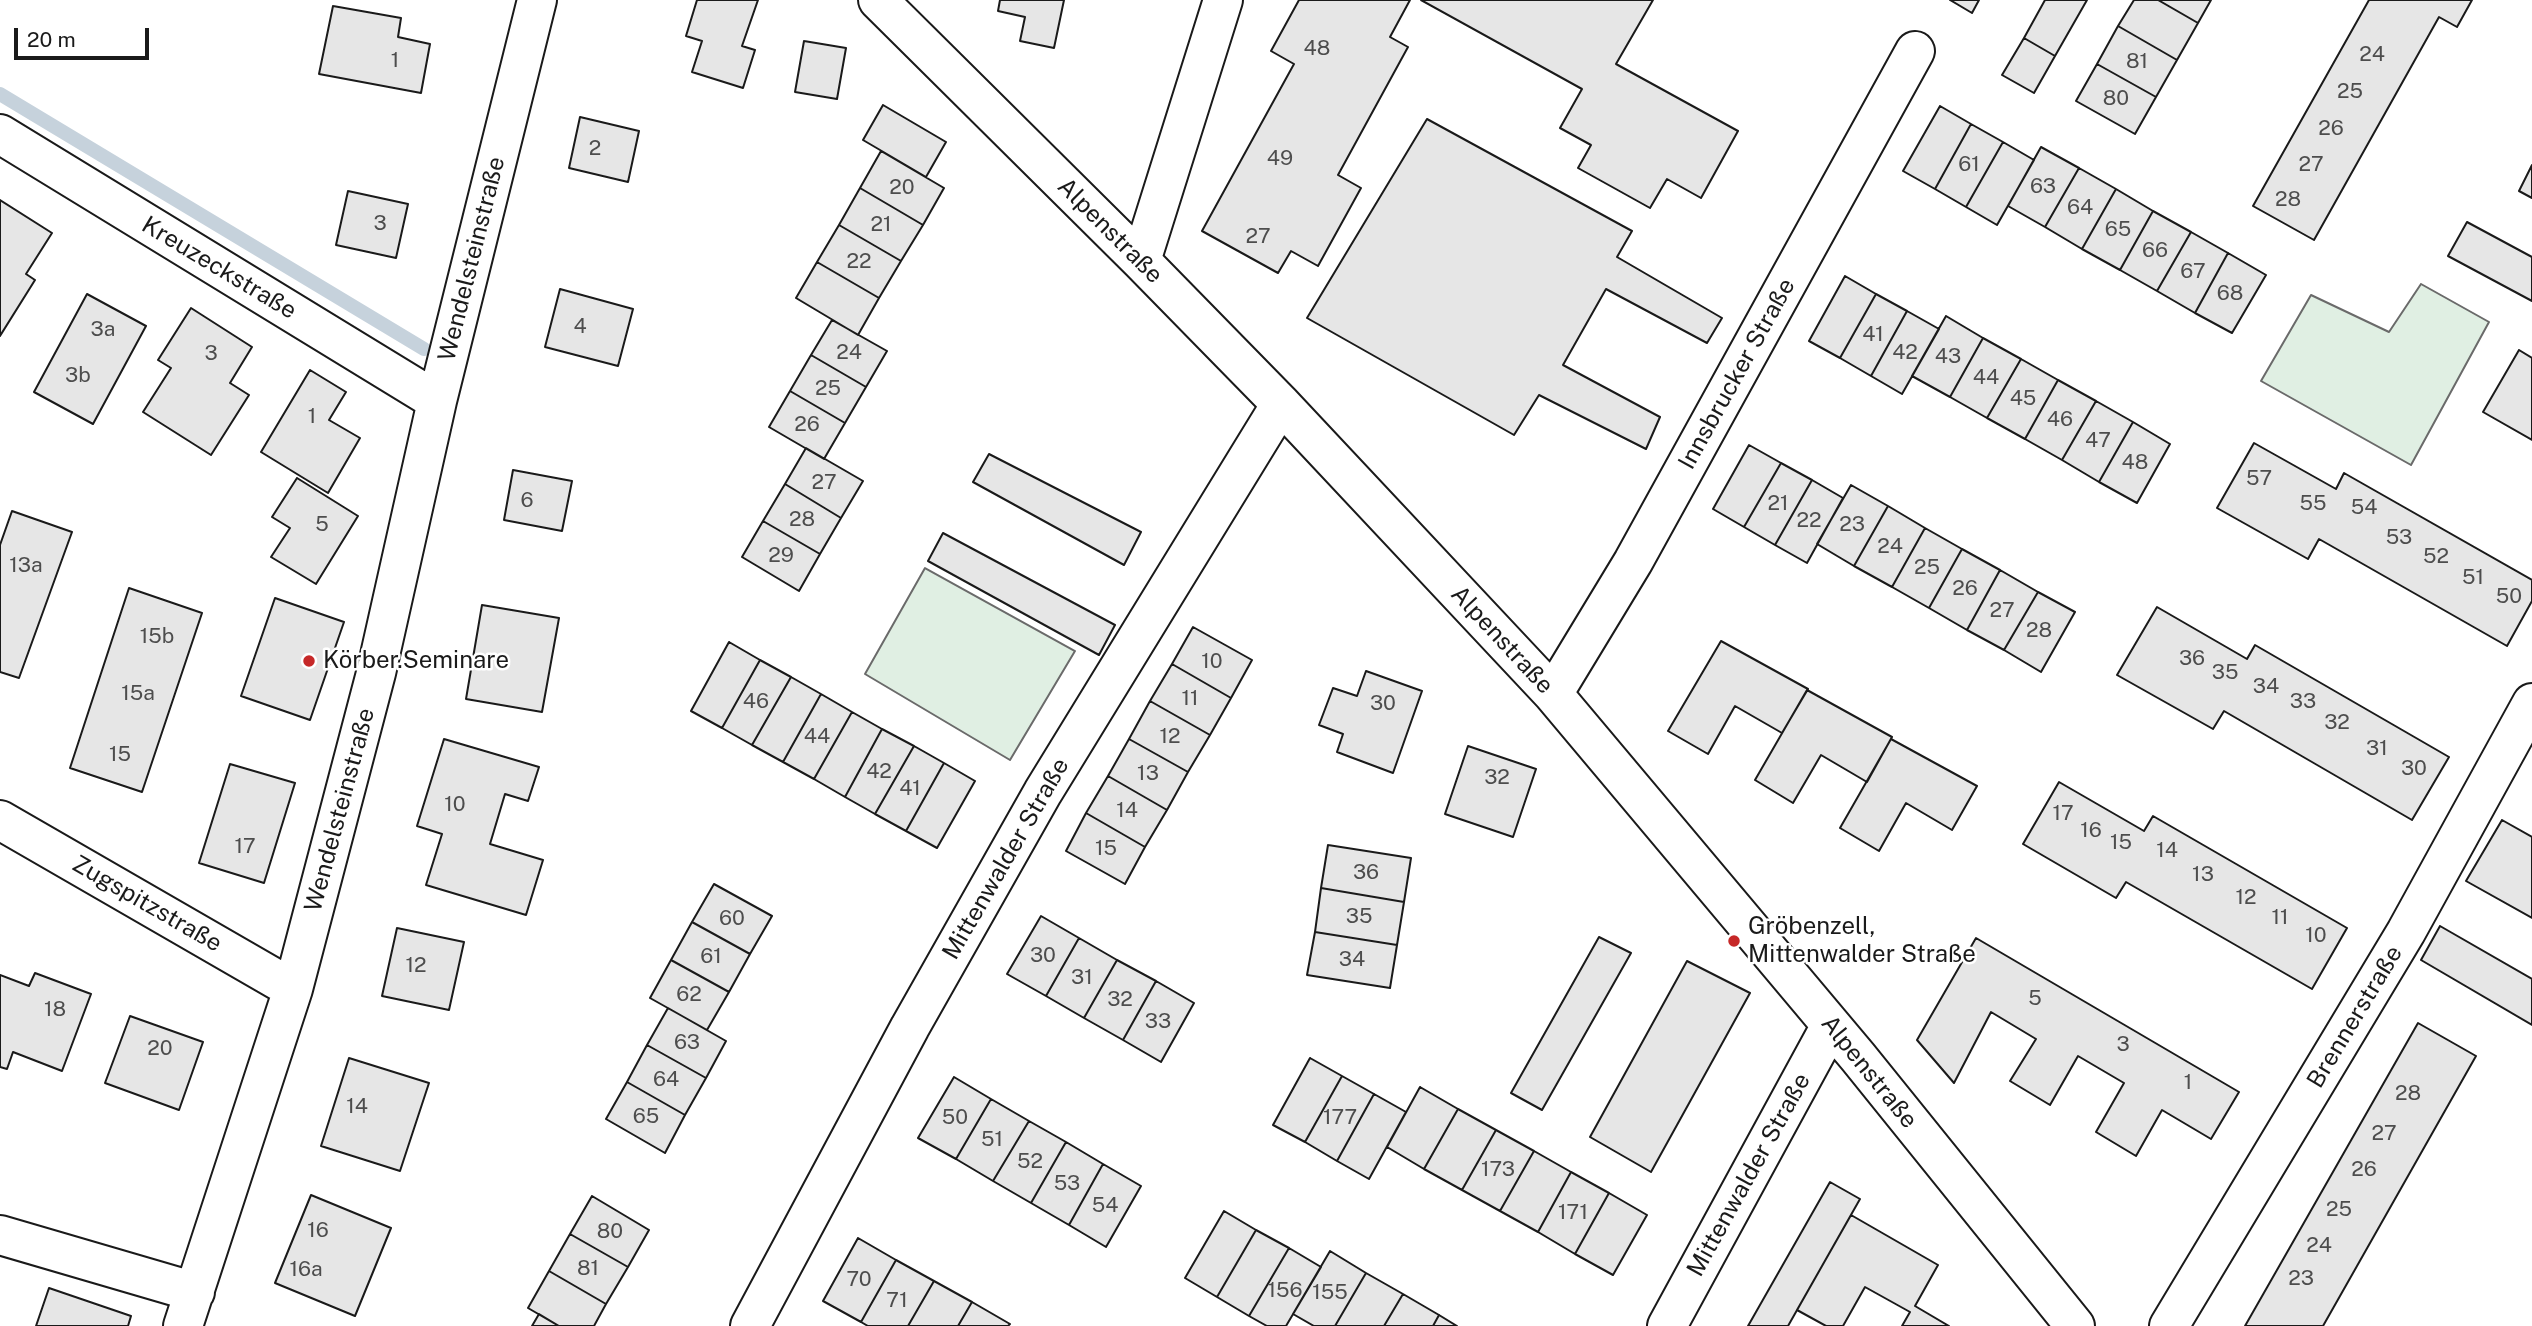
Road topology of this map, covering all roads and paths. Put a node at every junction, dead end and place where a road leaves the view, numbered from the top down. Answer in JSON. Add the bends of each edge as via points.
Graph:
{"nodes":[{"id":1,"x":537,"y":0,"type":"edge"},
{"id":2,"x":878,"y":0,"type":"edge"},
{"id":3,"x":1223,"y":0,"type":"edge"},
{"id":4,"x":1915,"y":51,"type":"dead end"},
{"id":5,"x":0,"y":134,"type":"edge"},
{"id":6,"x":1141,"y":261,"type":"junction"},
{"id":7,"x":437,"y":401,"type":"junction"},
{"id":8,"x":1281,"y":404,"type":"junction"},
{"id":9,"x":1553,"y":694,"type":"junction"},
{"id":10,"x":2532,"y":703,"type":"edge"},
{"id":11,"x":0,"y":820,"type":"edge"},
{"id":12,"x":293,"y":989,"type":"junction"},
{"id":13,"x":1831,"y":1025,"type":"junction"},
{"id":14,"x":0,"y":1235,"type":"edge"},
{"id":15,"x":189,"y":1309,"type":"edge"},
{"id":16,"x":750,"y":1326,"type":"edge"},
{"id":17,"x":1667,"y":1326,"type":"edge"},
{"id":18,"x":2075,"y":1326,"type":"edge"},
{"id":19,"x":2169,"y":1326,"type":"edge"}],
"edges":[{"from":1,"to":7,"type":"street","name":"Wendelsteinstraße"},
{"from":2,"to":6,"type":"street","name":"Alpenstraße"},
{"from":3,"to":6,"type":"street"},
{"from":4,"to":9,"type":"street","name":"Innsbrucker Straße","via":[[1633,562]]},
{"from":5,"to":7,"type":"street","name":"Kreuzeckstraße"},
{"from":6,"to":8,"type":"street","name":"Alpenstraße"},
{"from":7,"to":12,"type":"street","name":"Wendelsteinstraße","via":[[376,673]]},
{"from":8,"to":9,"type":"street","name":"Alpenstraße"},
{"from":8,"to":16,"type":"street","name":"Mittenwalder Straße","via":[[1043,792],[910,1027]]},
{"from":9,"to":13,"type":"street","name":"Alpenstraße"},
{"from":10,"to":19,"type":"street","name":"Brennerstraße","via":[[2406,932]]},
{"from":11,"to":12,"type":"street","name":"Zugspitzstraße"},
{"from":12,"to":15,"type":"street","name":"Wendelsteinstraße"},
{"from":13,"to":17,"type":"street","name":"Mittenwalder Straße"},
{"from":13,"to":18,"type":"street","name":"Alpenstraße"},
{"from":14,"to":15,"type":"street"}]}
